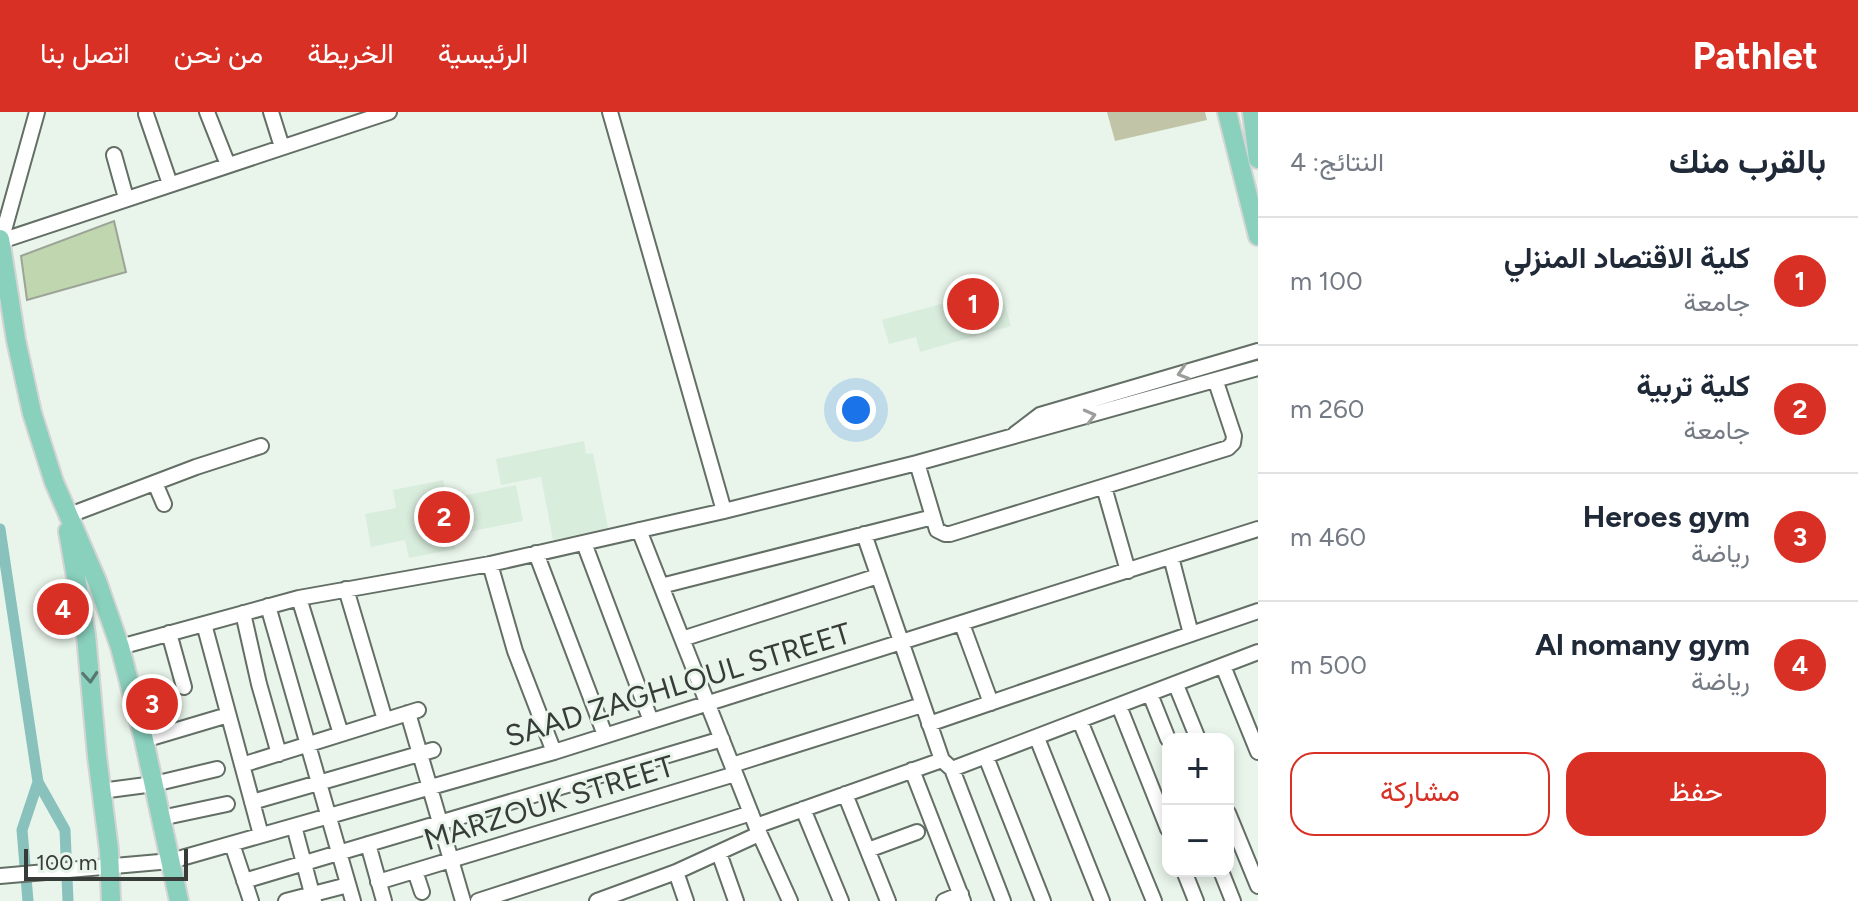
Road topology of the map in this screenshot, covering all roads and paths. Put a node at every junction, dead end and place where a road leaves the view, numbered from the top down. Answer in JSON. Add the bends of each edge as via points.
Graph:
{"nodes":[{"id":1,"x":37,"y":112,"type":"edge"},
{"id":2,"x":207,"y":112,"type":"edge"},
{"id":3,"x":271,"y":112,"type":"edge"},
{"id":4,"x":389,"y":112,"type":"edge"},
{"id":5,"x":610,"y":112,"type":"edge"},
{"id":6,"x":1252,"y":112,"type":"edge"},
{"id":7,"x":146,"y":114,"type":"dead end"},
{"id":8,"x":1229,"y":114,"type":"edge"},
{"id":9,"x":365,"y":116,"type":"edge"},
{"id":10,"x":282,"y":147,"type":"junction"},
{"id":11,"x":1257,"y":153,"type":"edge"},
{"id":12,"x":114,"y":155,"type":"dead end"},
{"id":13,"x":228,"y":165,"type":"junction"},
{"id":14,"x":170,"y":184,"type":"junction"},
{"id":15,"x":126,"y":198,"type":"junction"},
{"id":16,"x":1258,"y":236,"type":"edge"},
{"id":17,"x":0,"y":240,"type":"edge"},
{"id":18,"x":1258,"y":351,"type":"edge"},
{"id":19,"x":1258,"y":368,"type":"edge"},
{"id":20,"x":1216,"y":382,"type":"junction"},
{"id":21,"x":1014,"y":434,"type":"junction"},
{"id":22,"x":261,"y":446,"type":"dead end"},
{"id":23,"x":917,"y":463,"type":"junction"},
{"id":24,"x":155,"y":483,"type":"junction"},
{"id":25,"x":1104,"y":487,"type":"junction"},
{"id":26,"x":164,"y":504,"type":"dead end"},
{"id":27,"x":724,"y":511,"type":"junction"},
{"id":28,"x":67,"y":516,"type":"junction"},
{"id":29,"x":933,"y":517,"type":"junction"},
{"id":30,"x":639,"y":530,"type":"junction"},
{"id":31,"x":1257,"y":530,"type":"edge"},
{"id":32,"x":864,"y":534,"type":"junction"},
{"id":33,"x":584,"y":543,"type":"junction"},
{"id":34,"x":536,"y":553,"type":"junction"},
{"id":35,"x":1171,"y":557,"type":"junction"},
{"id":36,"x":490,"y":564,"type":"junction"},
{"id":37,"x":1128,"y":571,"type":"junction"},
{"id":38,"x":878,"y":576,"type":"junction"},
{"id":39,"x":661,"y":586,"type":"junction"},
{"id":40,"x":346,"y":589,"type":"junction"},
{"id":41,"x":299,"y":598,"type":"junction"},
{"id":42,"x":268,"y":606,"type":"junction"},
{"id":43,"x":1258,"y":611,"type":"edge"},
{"id":44,"x":243,"y":613,"type":"junction"},
{"id":45,"x":204,"y":624,"type":"junction"},
{"id":46,"x":962,"y":624,"type":"junction"},
{"id":47,"x":169,"y":633,"type":"junction"},
{"id":48,"x":1191,"y":634,"type":"junction"},
{"id":49,"x":682,"y":639,"type":"junction"},
{"id":50,"x":900,"y":644,"type":"junction"},
{"id":51,"x":120,"y":647,"type":"junction"},
{"id":52,"x":1258,"y":652,"type":"edge"},
{"id":53,"x":1223,"y":666,"type":"junction"},
{"id":54,"x":1176,"y":685,"type":"junction"},
{"id":55,"x":184,"y":687,"type":"dead end"},
{"id":56,"x":1150,"y":694,"type":"junction"},
{"id":57,"x":707,"y":702,"type":"junction"},
{"id":58,"x":991,"y":703,"type":"junction"},
{"id":59,"x":922,"y":705,"type":"junction"},
{"id":60,"x":1119,"y":706,"type":"junction"},
{"id":61,"x":228,"y":715,"type":"junction"},
{"id":62,"x":385,"y":720,"type":"junction"},
{"id":63,"x":651,"y":721,"type":"junction"},
{"id":64,"x":1080,"y":721,"type":"junction"},
{"id":65,"x":929,"y":724,"type":"junction"},
{"id":66,"x":1166,"y":733,"type":"edge"},
{"id":67,"x":1196,"y":733,"type":"edge"},
{"id":68,"x":341,"y":734,"type":"junction"},
{"id":69,"x":605,"y":735,"type":"junction"},
{"id":70,"x":1037,"y":738,"type":"junction"},
{"id":71,"x":722,"y":739,"type":"junction"},
{"id":72,"x":144,"y":740,"type":"junction"},
{"id":73,"x":308,"y":745,"type":"junction"},
{"id":74,"x":426,"y":752,"type":"junction"},
{"id":75,"x":554,"y":752,"type":"junction"},
{"id":76,"x":1258,"y":752,"type":"edge"},
{"id":77,"x":279,"y":754,"type":"junction"},
{"id":78,"x":986,"y":757,"type":"junction"},
{"id":79,"x":947,"y":764,"type":"junction"},
{"id":80,"x":242,"y":765,"type":"junction"},
{"id":81,"x":217,"y":769,"type":"dead end"},
{"id":82,"x":734,"y":770,"type":"junction"},
{"id":83,"x":912,"y":770,"type":"junction"},
{"id":84,"x":319,"y":783,"type":"junction"},
{"id":85,"x":154,"y":784,"type":"junction"},
{"id":86,"x":429,"y":787,"type":"junction"},
{"id":87,"x":101,"y":791,"type":"junction"},
{"id":88,"x":845,"y":794,"type":"junction"},
{"id":89,"x":252,"y":802,"type":"junction"},
{"id":90,"x":227,"y":804,"type":"dead end"},
{"id":91,"x":803,"y":809,"type":"junction"},
{"id":92,"x":1162,"y":814,"type":"edge"},
{"id":93,"x":328,"y":816,"type":"junction"},
{"id":94,"x":161,"y":818,"type":"junction"},
{"id":95,"x":440,"y":824,"type":"junction"},
{"id":96,"x":756,"y":824,"type":"junction"},
{"id":97,"x":294,"y":826,"type":"junction"},
{"id":98,"x":1234,"y":828,"type":"edge"},
{"id":99,"x":917,"y":832,"type":"dead end"},
{"id":100,"x":261,"y":835,"type":"junction"},
{"id":101,"x":232,"y":844,"type":"junction"},
{"id":102,"x":368,"y":844,"type":"junction"},
{"id":103,"x":868,"y":850,"type":"junction"},
{"id":104,"x":339,"y":853,"type":"junction"},
{"id":105,"x":719,"y":853,"type":"junction"},
{"id":106,"x":451,"y":860,"type":"junction"},
{"id":107,"x":171,"y":861,"type":"junction"},
{"id":108,"x":304,"y":863,"type":"junction"},
{"id":109,"x":104,"y":868,"type":"junction"},
{"id":110,"x":415,"y":871,"type":"junction"},
{"id":111,"x":676,"y":872,"type":"junction"},
{"id":112,"x":0,"y":876,"type":"edge"},
{"id":113,"x":1186,"y":877,"type":"edge"},
{"id":114,"x":1223,"y":877,"type":"edge"},
{"id":115,"x":244,"y":881,"type":"junction"},
{"id":116,"x":378,"y":882,"type":"junction"},
{"id":117,"x":348,"y":885,"type":"junction"},
{"id":118,"x":1258,"y":886,"type":"edge"},
{"id":119,"x":422,"y":892,"type":"dead end"},
{"id":120,"x":638,"y":894,"type":"edge"},
{"id":121,"x":313,"y":898,"type":"edge"},
{"id":122,"x":962,"y":898,"type":"edge"},
{"id":123,"x":111,"y":901,"type":"edge"},
{"id":124,"x":179,"y":901,"type":"edge"},
{"id":125,"x":251,"y":901,"type":"edge"},
{"id":126,"x":286,"y":901,"type":"edge"},
{"id":127,"x":353,"y":901,"type":"edge"},
{"id":128,"x":384,"y":901,"type":"edge"},
{"id":129,"x":463,"y":901,"type":"edge"},
{"id":130,"x":478,"y":901,"type":"edge"},
{"id":131,"x":597,"y":901,"type":"edge"},
{"id":132,"x":686,"y":901,"type":"edge"},
{"id":133,"x":736,"y":901,"type":"edge"},
{"id":134,"x":790,"y":901,"type":"edge"},
{"id":135,"x":841,"y":901,"type":"edge"},
{"id":136,"x":888,"y":901,"type":"edge"},
{"id":137,"x":944,"y":901,"type":"edge"},
{"id":138,"x":1003,"y":901,"type":"edge"},
{"id":139,"x":1043,"y":901,"type":"edge"},
{"id":140,"x":1102,"y":901,"type":"edge"},
{"id":141,"x":1154,"y":901,"type":"edge"},
{"id":142,"x":1196,"y":901,"type":"edge"},
{"id":143,"x":1233,"y":901,"type":"edge"}],
"edges":[{"from":1,"to":17,"type":"street"},
{"from":2,"to":13,"type":"street"},
{"from":3,"to":10,"type":"street"},
{"from":4,"to":9,"type":"street"},
{"from":5,"to":27,"type":"street"},
{"from":6,"to":11,"type":"main road"},
{"from":7,"to":14,"type":"street"},
{"from":8,"to":16,"type":"main road"},
{"from":9,"to":10,"type":"street"},
{"from":10,"to":13,"type":"street"},
{"from":12,"to":15,"type":"street"},
{"from":13,"to":14,"type":"street"},
{"from":14,"to":15,"type":"street"},
{"from":15,"to":17,"type":"street"},
{"from":17,"to":28,"type":"main road","via":[[32,413]]},
{"from":18,"to":21,"type":"street","one_way":true,"via":[[1040,415]]},
{"from":19,"to":20,"type":"street"},
{"from":21,"to":20,"type":"street","one_way":true},
{"from":20,"to":25,"type":"street","via":[[1234,436],[1231,446]]},
{"from":21,"to":23,"type":"street"},
{"from":22,"to":24,"type":"street"},
{"from":23,"to":27,"type":"street"},
{"from":23,"to":29,"type":"street"},
{"from":24,"to":26,"type":"street"},
{"from":24,"to":28,"type":"street"},
{"from":25,"to":29,"type":"street","via":[[950,534],[937,530]]},
{"from":25,"to":37,"type":"street"},
{"from":27,"to":30,"type":"street"},
{"from":28,"to":51,"type":"main road"},
{"from":28,"to":87,"type":"main road","one_way":true,"via":[[86,635]]},
{"from":29,"to":32,"type":"street"},
{"from":30,"to":33,"type":"street"},
{"from":30,"to":39,"type":"street"},
{"from":31,"to":35,"type":"street","name":"SAAD ZAGHLOUL STREET"},
{"from":32,"to":38,"type":"street"},
{"from":32,"to":39,"type":"street"},
{"from":33,"to":34,"type":"street"},
{"from":33,"to":63,"type":"street"},
{"from":34,"to":36,"type":"street"},
{"from":34,"to":69,"type":"street"},
{"from":35,"to":37,"type":"street","name":"SAAD ZAGHLOUL STREET"},
{"from":35,"to":48,"type":"street"},
{"from":36,"to":40,"type":"street"},
{"from":36,"to":75,"type":"street","via":[[515,651]]},
{"from":37,"to":46,"type":"street","name":"SAAD ZAGHLOUL STREET"},
{"from":38,"to":49,"type":"street"},
{"from":38,"to":50,"type":"street"},
{"from":39,"to":49,"type":"street"},
{"from":40,"to":41,"type":"street"},
{"from":40,"to":62,"type":"street"},
{"from":41,"to":42,"type":"street"},
{"from":41,"to":68,"type":"street"},
{"from":42,"to":44,"type":"street"},
{"from":42,"to":73,"type":"street"},
{"from":43,"to":48,"type":"street"},
{"from":44,"to":45,"type":"street"},
{"from":44,"to":77,"type":"street"},
{"from":45,"to":47,"type":"street"},
{"from":45,"to":61,"type":"street"},
{"from":46,"to":50,"type":"street","name":"SAAD ZAGHLOUL STREET"},
{"from":46,"to":58,"type":"street"},
{"from":47,"to":51,"type":"street"},
{"from":47,"to":55,"type":"street"},
{"from":48,"to":58,"type":"street"},
{"from":49,"to":57,"type":"street"},
{"from":50,"to":57,"type":"street","name":"SAAD ZAGHLOUL STREET"},
{"from":50,"to":59,"type":"street"},
{"from":51,"to":72,"type":"main road"},
{"from":52,"to":53,"type":"street"},
{"from":53,"to":54,"type":"street"},
{"from":53,"to":76,"type":"street"},
{"from":54,"to":56,"type":"street"},
{"from":54,"to":67,"type":"street"},
{"from":56,"to":60,"type":"street"},
{"from":56,"to":66,"type":"street"},
{"from":57,"to":63,"type":"street","name":"SAAD ZAGHLOUL STREET"},
{"from":57,"to":71,"type":"street"},
{"from":58,"to":65,"type":"street"},
{"from":59,"to":65,"type":"street"},
{"from":59,"to":82,"type":"street","name":"MARZOUK STREET"},
{"from":60,"to":64,"type":"street"},
{"from":60,"to":92,"type":"street"},
{"from":61,"to":72,"type":"street"},
{"from":61,"to":80,"type":"street"},
{"from":62,"to":68,"type":"street"},
{"from":62,"to":74,"type":"street","via":[[413,711]]},
{"from":63,"to":69,"type":"street","name":"SAAD ZAGHLOUL STREET"},
{"from":64,"to":70,"type":"street"},
{"from":64,"to":141,"type":"street"},
{"from":65,"to":79,"type":"street"},
{"from":68,"to":73,"type":"street"},
{"from":69,"to":75,"type":"street","name":"SAAD ZAGHLOUL STREET"},
{"from":70,"to":78,"type":"street"},
{"from":70,"to":140,"type":"street"},
{"from":71,"to":82,"type":"street"},
{"from":71,"to":95,"type":"street"},
{"from":72,"to":85,"type":"main road"},
{"from":73,"to":77,"type":"street"},
{"from":73,"to":84,"type":"street"},
{"from":74,"to":84,"type":"street"},
{"from":74,"to":86,"type":"street"},
{"from":75,"to":86,"type":"street","name":"SAAD ZAGHLOUL STREET"},
{"from":77,"to":80,"type":"street"},
{"from":78,"to":79,"type":"street"},
{"from":78,"to":139,"type":"street"},
{"from":79,"to":83,"type":"street"},
{"from":79,"to":138,"type":"street"},
{"from":80,"to":89,"type":"street"},
{"from":81,"to":85,"type":"street"},
{"from":82,"to":96,"type":"street"},
{"from":82,"to":106,"type":"street","name":"MARZOUK STREET"},
{"from":83,"to":88,"type":"street"},
{"from":83,"to":122,"type":"street"},
{"from":84,"to":89,"type":"street"},
{"from":84,"to":93,"type":"street"},
{"from":85,"to":87,"type":"street"},
{"from":85,"to":94,"type":"main road"},
{"from":86,"to":93,"type":"street","name":"SAAD ZAGHLOUL STREET"},
{"from":86,"to":95,"type":"street"},
{"from":87,"to":109,"type":"main road"},
{"from":88,"to":91,"type":"street"},
{"from":88,"to":103,"type":"street"},
{"from":89,"to":100,"type":"street"},
{"from":90,"to":94,"type":"street"},
{"from":91,"to":96,"type":"street"},
{"from":91,"to":135,"type":"street"},
{"from":93,"to":97,"type":"street","name":"SAAD ZAGHLOUL STREET"},
{"from":93,"to":104,"type":"street"},
{"from":94,"to":107,"type":"main road"},
{"from":95,"to":102,"type":"street"},
{"from":95,"to":106,"type":"street"},
{"from":96,"to":105,"type":"street"},
{"from":96,"to":130,"type":"street"},
{"from":96,"to":134,"type":"street"},
{"from":97,"to":100,"type":"street","name":"SAAD ZAGHLOUL STREET"},
{"from":97,"to":108,"type":"street"},
{"from":98,"to":118,"type":"street"},
{"from":99,"to":103,"type":"street"},
{"from":100,"to":101,"type":"street","name":"SAAD ZAGHLOUL STREET"},
{"from":101,"to":107,"type":"street","name":"SAAD ZAGHLOUL STREET"},
{"from":101,"to":115,"type":"street"},
{"from":102,"to":104,"type":"street"},
{"from":102,"to":116,"type":"street"},
{"from":103,"to":136,"type":"street"},
{"from":104,"to":108,"type":"street"},
{"from":104,"to":117,"type":"street"},
{"from":105,"to":111,"type":"street"},
{"from":105,"to":133,"type":"street"},
{"from":106,"to":110,"type":"street","name":"MARZOUK STREET"},
{"from":106,"to":129,"type":"street"},
{"from":107,"to":109,"type":"street","name":"SAAD ZAGHLOUL STREET"},
{"from":107,"to":124,"type":"main road"},
{"from":108,"to":115,"type":"street"},
{"from":108,"to":121,"type":"street"},
{"from":109,"to":112,"type":"street","name":"SAAD ZAGHLOUL STREET"},
{"from":109,"to":123,"type":"main road"},
{"from":110,"to":116,"type":"street","name":"MARZOUK STREET"},
{"from":110,"to":119,"type":"street"},
{"from":111,"to":120,"type":"street"},
{"from":111,"to":132,"type":"street"},
{"from":113,"to":142,"type":"street"},
{"from":114,"to":143,"type":"street"},
{"from":115,"to":125,"type":"street"},
{"from":116,"to":128,"type":"street"},
{"from":117,"to":121,"type":"street"},
{"from":117,"to":127,"type":"street"},
{"from":120,"to":131,"type":"street"},
{"from":121,"to":126,"type":"street"},
{"from":122,"to":137,"type":"street"}]}
